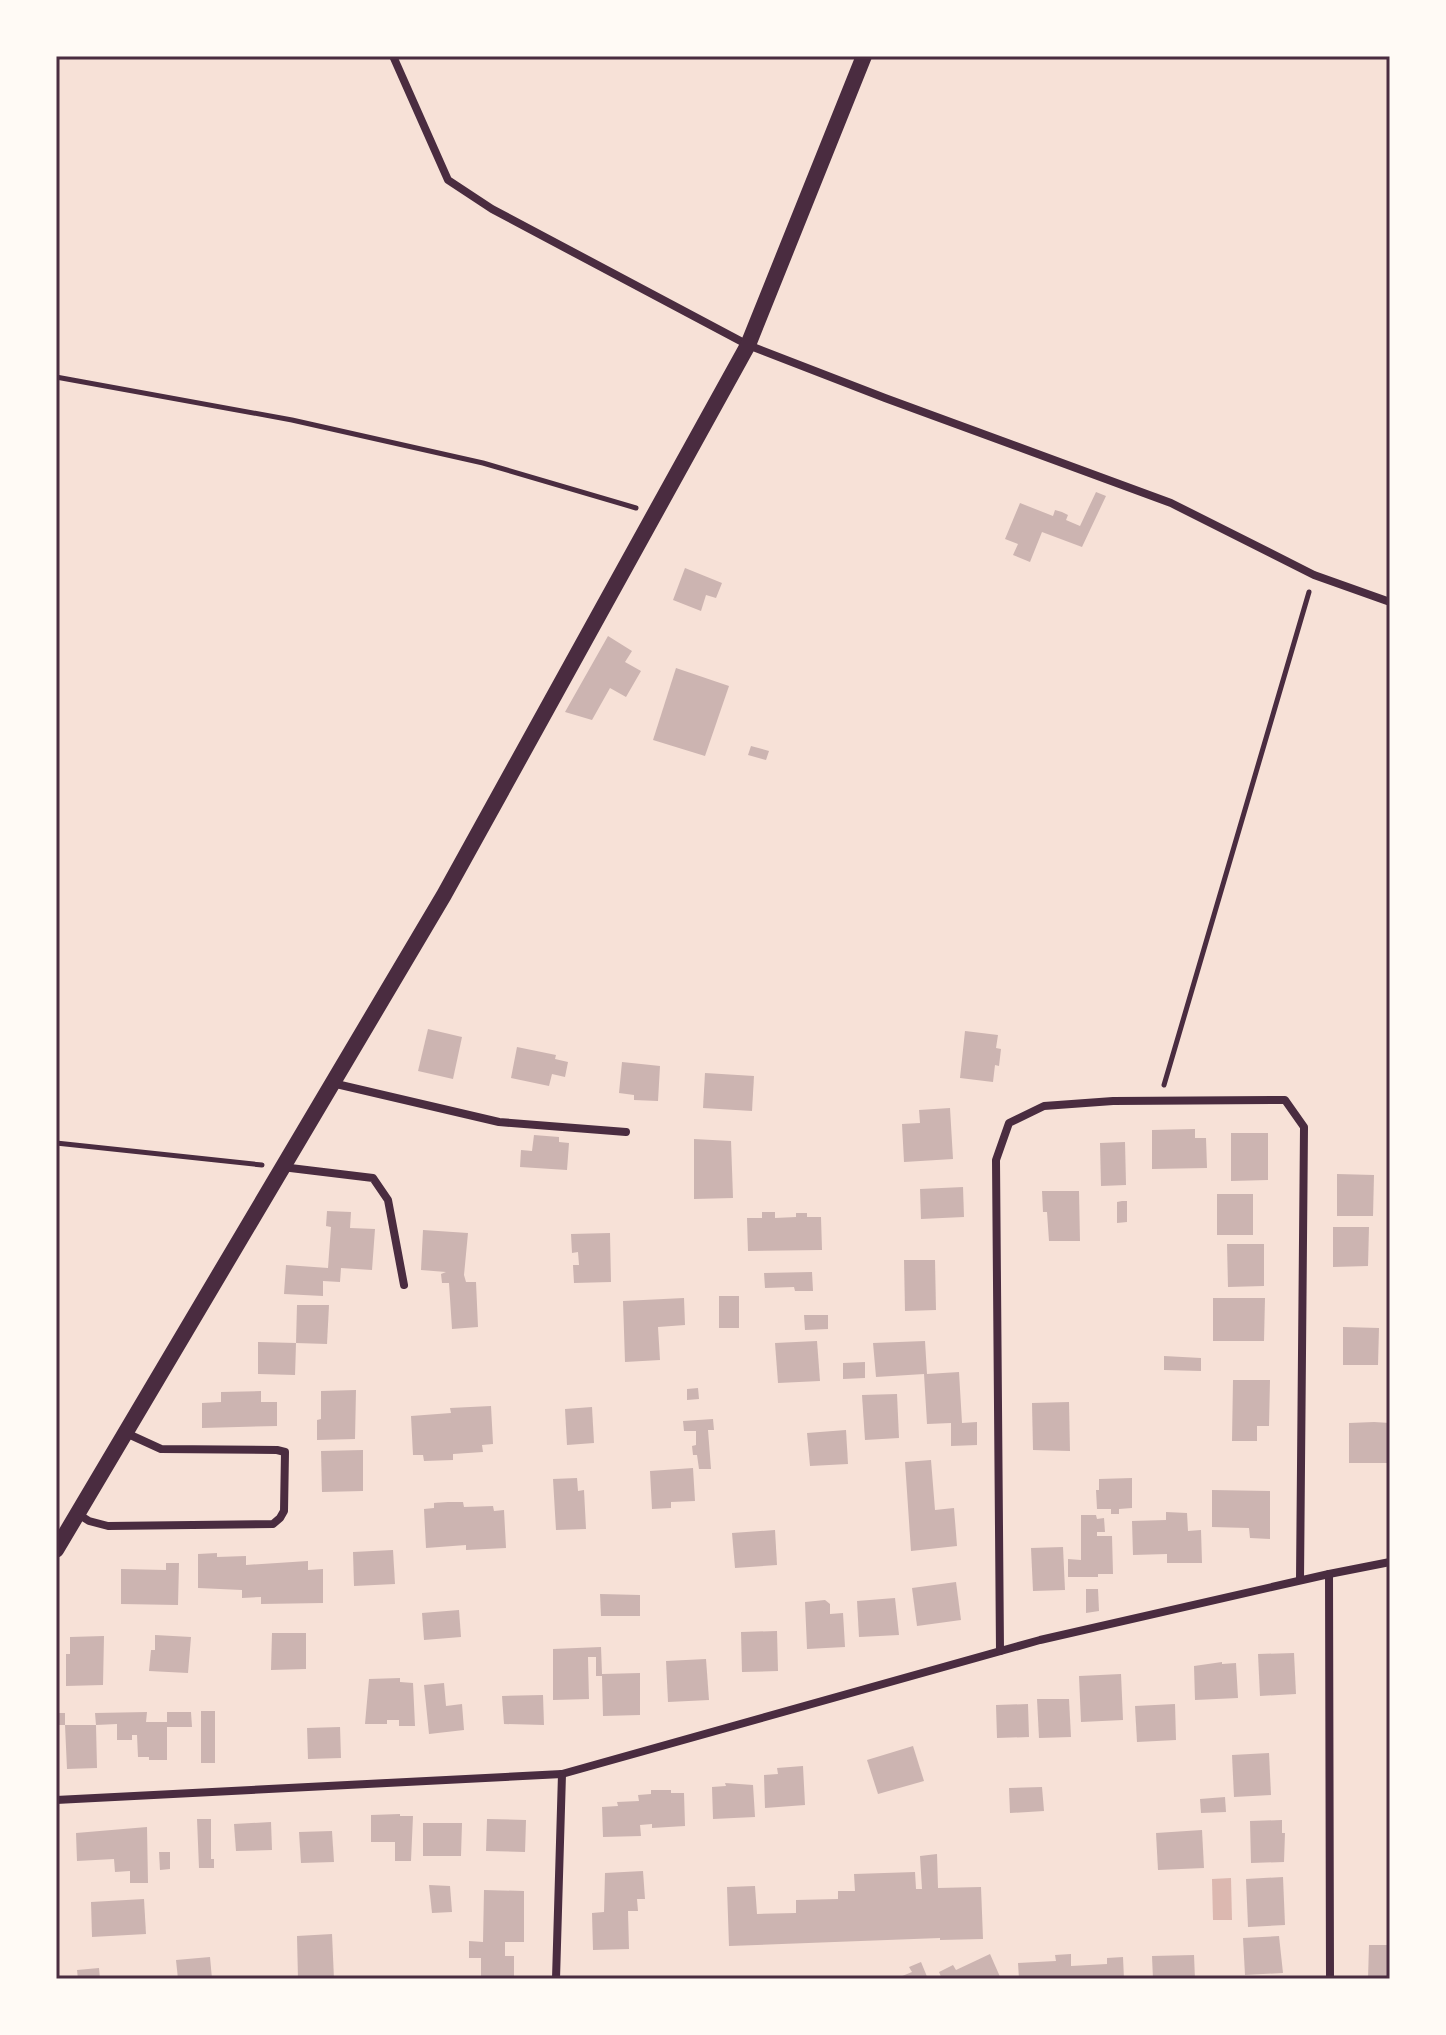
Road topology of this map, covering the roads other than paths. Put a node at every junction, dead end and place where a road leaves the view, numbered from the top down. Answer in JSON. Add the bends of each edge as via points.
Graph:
{"nodes":[{"id":1,"x":393,"y":56,"type":"edge"},
{"id":2,"x":864,"y":56,"type":"edge"},
{"id":3,"x":748,"y":345,"type":"junction"},
{"id":4,"x":1390,"y":602,"type":"edge"},
{"id":5,"x":331,"y":1083,"type":"junction"},
{"id":6,"x":626,"y":1132,"type":"dead end"},
{"id":7,"x":281,"y":1167,"type":"junction"},
{"id":8,"x":404,"y":1285,"type":"dead end"},
{"id":9,"x":126,"y":1433,"type":"junction"},
{"id":10,"x":78,"y":1514,"type":"junction"},
{"id":11,"x":56,"y":1550,"type":"edge"},
{"id":12,"x":1390,"y":1562,"type":"edge"},
{"id":13,"x":1329,"y":1574,"type":"junction"},
{"id":14,"x":1300,"y":1580,"type":"junction"},
{"id":15,"x":1000,"y":1651,"type":"junction"},
{"id":16,"x":562,"y":1774,"type":"junction"},
{"id":17,"x":56,"y":1800,"type":"edge"},
{"id":18,"x":556,"y":1979,"type":"edge"},
{"id":19,"x":1330,"y":1979,"type":"edge"}],
"edges":[{"from":1,"to":3,"type":"street","via":[[448,180],[492,209]]},
{"from":2,"to":3,"type":"main road"},
{"from":3,"to":4,"type":"street","via":[[1171,503],[1314,575]]},
{"from":3,"to":5,"type":"main road","via":[[444,895]]},
{"from":5,"to":6,"type":"street","via":[[499,1122]]},
{"from":5,"to":7,"type":"main road"},
{"from":7,"to":8,"type":"street","via":[[373,1178],[388,1200]]},
{"from":7,"to":9,"type":"main road"},
{"from":9,"to":10,"type":"main road"},
{"from":9,"to":10,"type":"street","via":[[161,1449],[285,1452],[284,1511],[273,1524],[108,1526]]},
{"from":10,"to":11,"type":"main road"},
{"from":12,"to":13,"type":"street"},
{"from":13,"to":14,"type":"street"},
{"from":13,"to":19,"type":"street"},
{"from":14,"to":15,"type":"street"},
{"from":14,"to":15,"type":"street","via":[[1304,1127],[1285,1100],[1044,1106],[1009,1123],[996,1160]]},
{"from":15,"to":16,"type":"street"},
{"from":16,"to":17,"type":"street"},
{"from":16,"to":18,"type":"street"}]}
